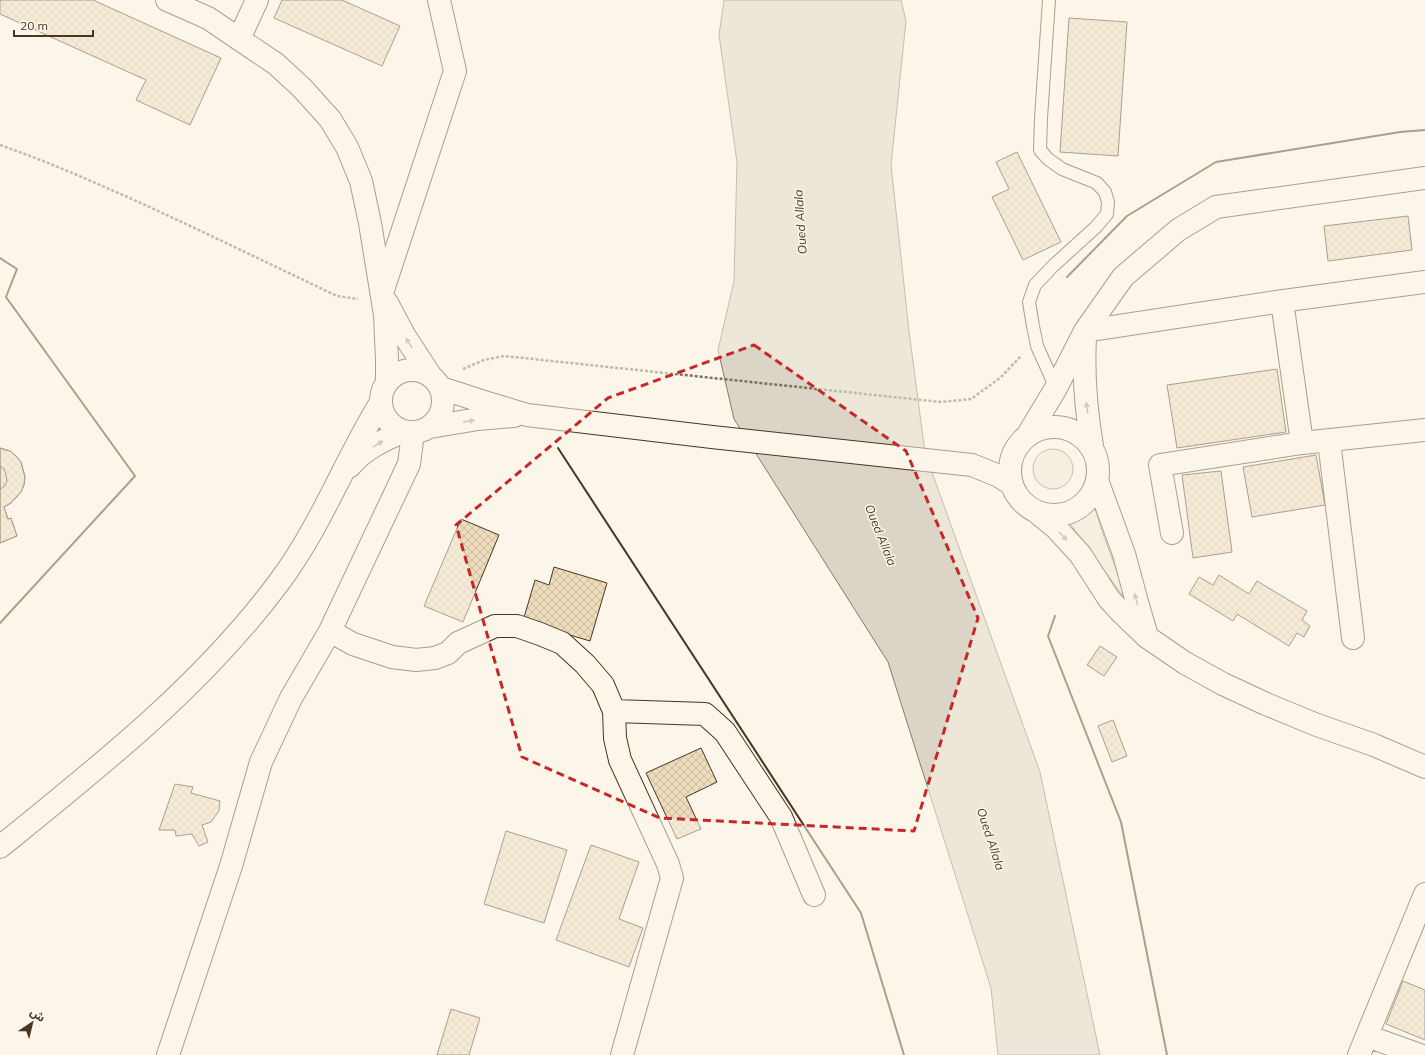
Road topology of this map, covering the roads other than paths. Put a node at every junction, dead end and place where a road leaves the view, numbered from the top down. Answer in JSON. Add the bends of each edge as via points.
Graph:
{"nodes":[{"id":1,"x":167,"y":0,"type":"edge"},
{"id":2,"x":257,"y":0,"type":"edge"},
{"id":3,"x":439,"y":0,"type":"edge"},
{"id":4,"x":1049,"y":0,"type":"edge"},
{"id":5,"x":239,"y":39,"type":"junction"},
{"id":6,"x":1425,"y":178,"type":"edge"},
{"id":7,"x":1425,"y":282,"type":"edge"},
{"id":8,"x":382,"y":292,"type":"junction"},
{"id":9,"x":1282,"y":301,"type":"junction"},
{"id":10,"x":1085,"y":330,"type":"junction"},
{"id":11,"x":437,"y":382,"type":"junction"},
{"id":12,"x":1056,"y":388,"type":"junction"},
{"id":13,"x":384,"y":392,"type":"junction"},
{"id":14,"x":527,"y":415,"type":"junction"},
{"id":15,"x":415,"y":430,"type":"junction"},
{"id":16,"x":1425,"y":430,"type":"edge"},
{"id":17,"x":1025,"y":437,"type":"junction"},
{"id":18,"x":1329,"y":441,"type":"junction"},
{"id":19,"x":1302,"y":443,"type":"junction"},
{"id":20,"x":1092,"y":446,"type":"junction"},
{"id":21,"x":957,"y":463,"type":"junction"},
{"id":22,"x":339,"y":479,"type":"junction"},
{"id":23,"x":1097,"y":480,"type":"junction"},
{"id":24,"x":1012,"y":484,"type":"junction"},
{"id":25,"x":1034,"y":510,"type":"junction"},
{"id":26,"x":1172,"y":533,"type":"dead end"},
{"id":27,"x":330,"y":631,"type":"junction"},
{"id":28,"x":1147,"y":637,"type":"junction"},
{"id":29,"x":1353,"y":638,"type":"dead end"},
{"id":30,"x":614,"y":711,"type":"junction"},
{"id":31,"x":1425,"y":767,"type":"edge"},
{"id":32,"x":0,"y":847,"type":"edge"},
{"id":33,"x":1425,"y":894,"type":"edge"},
{"id":34,"x":814,"y":895,"type":"dead end"},
{"id":35,"x":1363,"y":1046,"type":"edge"},
{"id":36,"x":168,"y":1055,"type":"edge"},
{"id":37,"x":622,"y":1055,"type":"edge"},
{"id":38,"x":1420,"y":1055,"type":"edge"}],
"edges":[{"from":1,"to":5,"type":"street","via":[[208,18]]},
{"from":2,"to":5,"type":"street"},
{"from":3,"to":8,"type":"street","via":[[455,71]]},
{"from":4,"to":12,"type":"lane","via":[[1040,150],[1062,169],[1097,183],[1106,192],[1108,202],[1107,214],[1096,228],[1053,266],[1035,286],[1030,302],[1037,346]]},
{"from":5,"to":8,"type":"street","via":[[276,64],[302,88],[330,119],[347,147],[361,181]]},
{"from":6,"to":10,"type":"street","via":[[1216,206],[1178,230],[1122,277]]},
{"from":7,"to":9,"type":"street"},
{"from":11,"to":8,"type":"street","one_way":true,"via":[[404,335]]},
{"from":8,"to":13,"type":"street","via":[[387,345]]},
{"from":9,"to":10,"type":"street"},
{"from":9,"to":19,"type":"street"},
{"from":10,"to":12,"type":"street"},
{"from":20,"to":10,"type":"street","one_way":true,"via":[[1086,400]]},
{"from":11,"to":13,"type":"street","via":[[421,371],[402,371],[394,376]]},
{"from":11,"to":14,"type":"street","via":[[484,402]]},
{"from":11,"to":15,"type":"street","via":[[444,402],[440,416]]},
{"from":12,"to":17,"type":"street"},
{"from":13,"to":15,"type":"street","via":[[382,410],[390,423],[396,428]]},
{"from":13,"to":22,"type":"street"},
{"from":15,"to":14,"type":"street","one_way":true},
{"from":14,"to":21,"type":"street"},
{"from":22,"to":15,"type":"street","one_way":true,"via":[[354,462],[386,439]]},
{"from":15,"to":27,"type":"street","via":[[409,464]]},
{"from":16,"to":18,"type":"street"},
{"from":17,"to":20,"type":"street","via":[[1040,428],[1063,427],[1074,431]]},
{"from":17,"to":21,"type":"street","via":[[1009,449],[988,459]]},
{"from":17,"to":24,"type":"street","via":[[1014,451],[1010,462]]},
{"from":18,"to":19,"type":"street"},
{"from":18,"to":29,"type":"street"},
{"from":19,"to":26,"type":"street","via":[[1160,465]]},
{"from":20,"to":23,"type":"street","via":[[1098,468]]},
{"from":21,"to":24,"type":"street","via":[[986,470]]},
{"from":22,"to":32,"type":"street","via":[[306,543],[281,581],[220,652],[155,718]]},
{"from":23,"to":25,"type":"street","via":[[1087,500],[1068,513],[1056,515]]},
{"from":28,"to":23,"type":"street","one_way":true,"via":[[1124,554]]},
{"from":24,"to":25,"type":"street","via":[[1024,504]]},
{"from":25,"to":28,"type":"street","one_way":true,"via":[[1056,528],[1080,554],[1109,599]]},
{"from":27,"to":30,"type":"street","via":[[353,644],[392,656],[416,660],[435,658],[448,653],[458,643],[495,626],[517,626],[562,643],[603,685]]},
{"from":27,"to":36,"type":"street","via":[[291,698],[261,762],[231,866]]},
{"from":28,"to":31,"type":"street","via":[[1185,663],[1223,684],[1317,725],[1374,745]]},
{"from":30,"to":34,"type":"street","via":[[705,714],[725,732],[781,817]]},
{"from":30,"to":37,"type":"street","via":[[615,738],[620,760],[672,878]]},
{"from":33,"to":35,"type":"street"},
{"from":35,"to":38,"type":"street"}]}
